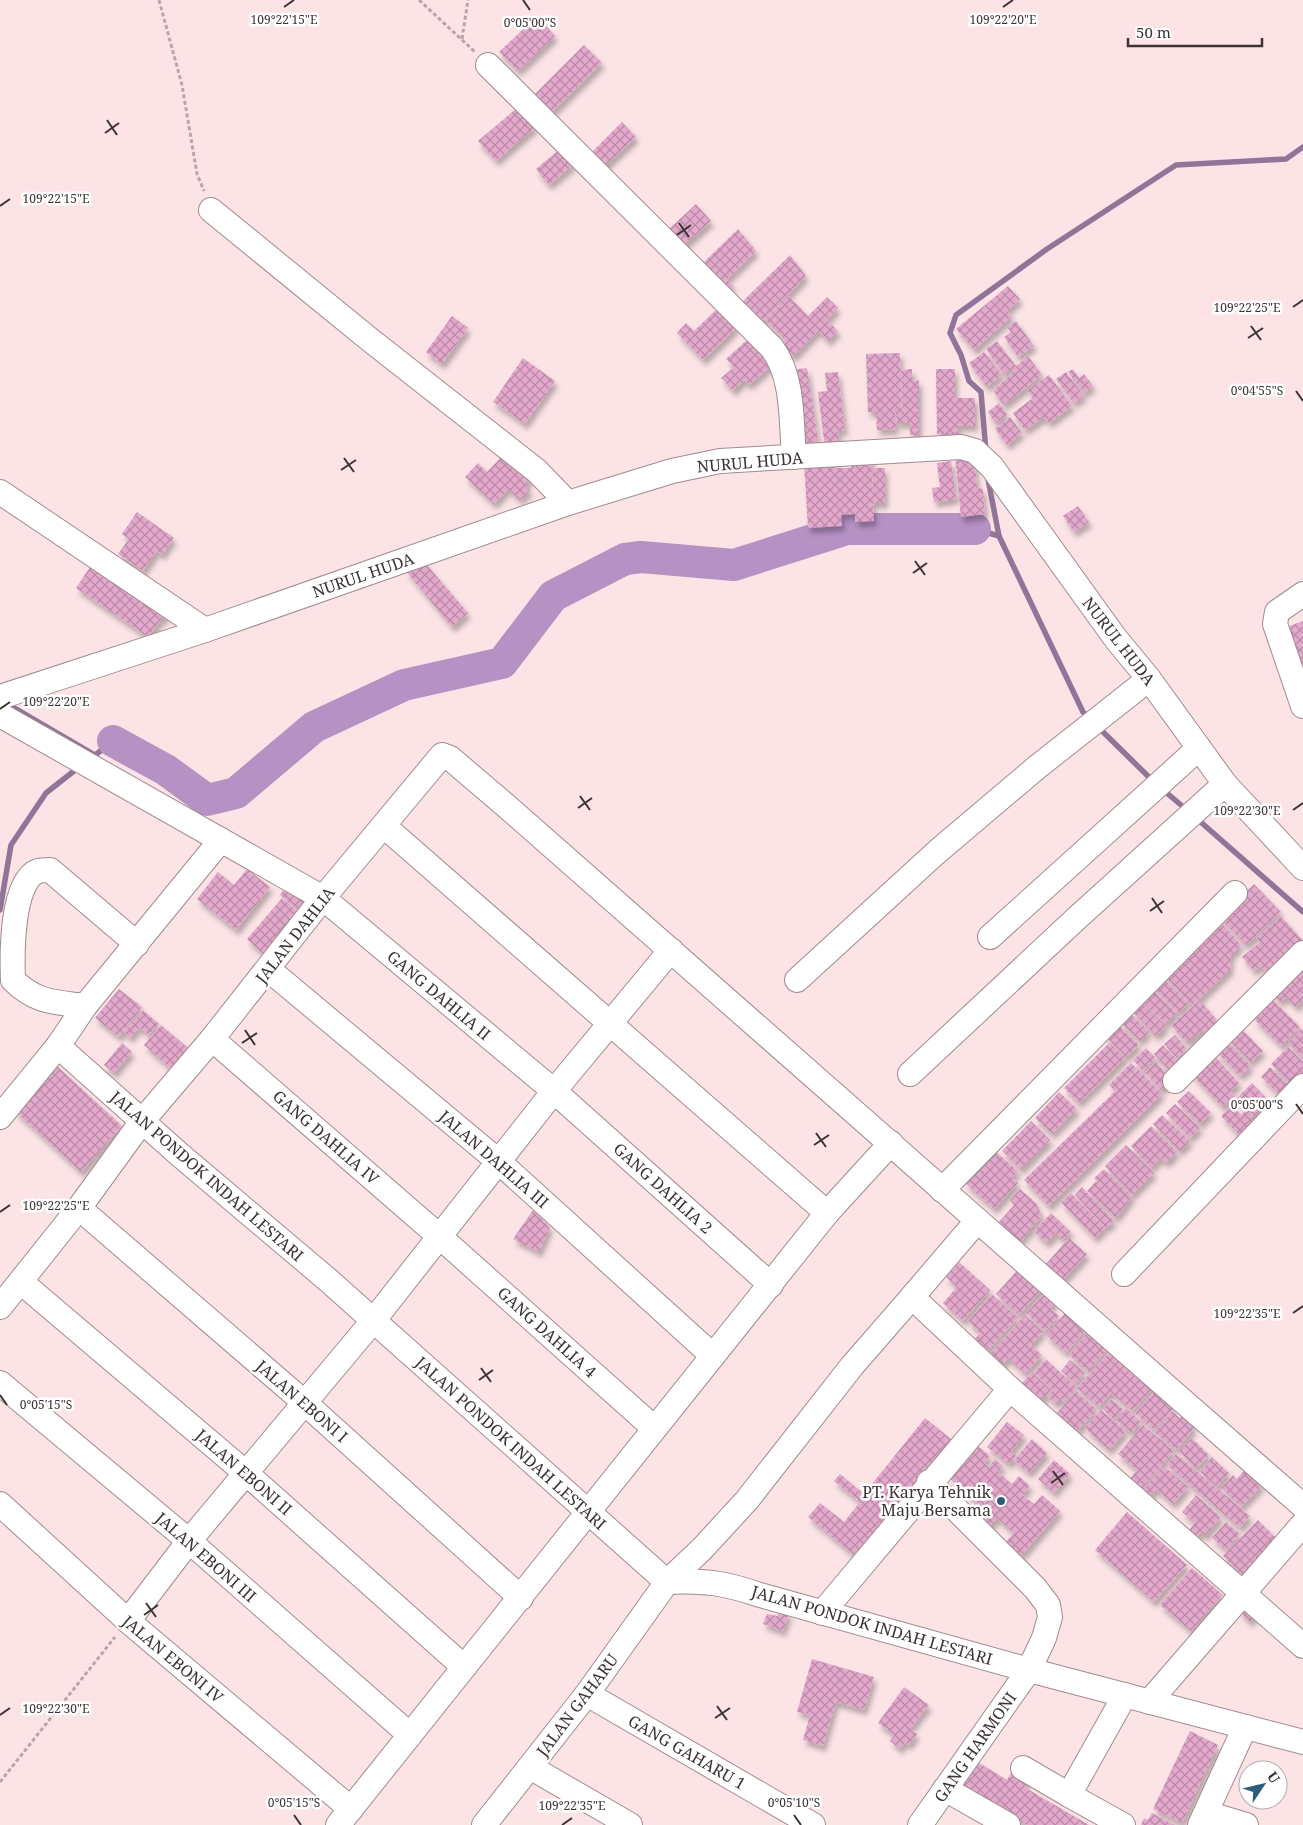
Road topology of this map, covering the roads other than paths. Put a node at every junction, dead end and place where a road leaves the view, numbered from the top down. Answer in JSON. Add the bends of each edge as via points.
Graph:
{"nodes":[{"id":1,"x":488,"y":65,"type":"road end"},
{"id":2,"x":211,"y":210,"type":"road end"},
{"id":3,"x":794,"y":457,"type":"junction"},
{"id":4,"x":0,"y":492,"type":"edge"},
{"id":5,"x":568,"y":503,"type":"junction"},
{"id":6,"x":1303,"y":594,"type":"edge"},
{"id":7,"x":205,"y":630,"type":"junction"},
{"id":8,"x":1149,"y":679,"type":"junction"},
{"id":9,"x":0,"y":697,"type":"edge"},
{"id":10,"x":1303,"y":706,"type":"edge"},
{"id":11,"x":0,"y":715,"type":"edge"},
{"id":12,"x":1199,"y":748,"type":"junction"},
{"id":13,"x":1225,"y":784,"type":"junction"},
{"id":14,"x":384,"y":826,"type":"junction"},
{"id":15,"x":221,"y":840,"type":"junction"},
{"id":16,"x":1303,"y":868,"type":"edge"},
{"id":17,"x":1235,"y":893,"type":"dead end"},
{"id":18,"x":323,"y":898,"type":"junction"},
{"id":19,"x":990,"y":937,"type":"dead end"},
{"id":20,"x":137,"y":944,"type":"junction"},
{"id":21,"x":671,"y":950,"type":"junction"},
{"id":22,"x":1303,"y":953,"type":"edge"},
{"id":23,"x":268,"y":969,"type":"junction"},
{"id":24,"x":797,"y":980,"type":"dead end"},
{"id":25,"x":85,"y":1006,"type":"junction"},
{"id":26,"x":611,"y":1025,"type":"junction"},
{"id":27,"x":212,"y":1039,"type":"junction"},
{"id":28,"x":58,"y":1046,"type":"junction"},
{"id":29,"x":910,"y":1074,"type":"dead end"},
{"id":30,"x":1175,"y":1081,"type":"dead end"},
{"id":31,"x":1303,"y":1086,"type":"edge"},
{"id":32,"x":554,"y":1091,"type":"junction"},
{"id":33,"x":0,"y":1117,"type":"edge"},
{"id":34,"x":143,"y":1120,"type":"junction"},
{"id":35,"x":891,"y":1143,"type":"junction"},
{"id":36,"x":498,"y":1161,"type":"junction"},
{"id":37,"x":942,"y":1190,"type":"junction"},
{"id":38,"x":79,"y":1208,"type":"junction"},
{"id":39,"x":827,"y":1213,"type":"junction"},
{"id":40,"x":977,"y":1221,"type":"junction"},
{"id":41,"x":440,"y":1236,"type":"junction"},
{"id":42,"x":1124,"y":1274,"type":"dead end"},
{"id":43,"x":21,"y":1282,"type":"junction"},
{"id":44,"x":771,"y":1285,"type":"junction"},
{"id":45,"x":912,"y":1297,"type":"junction"},
{"id":46,"x":0,"y":1307,"type":"edge"},
{"id":47,"x":373,"y":1321,"type":"junction"},
{"id":48,"x":713,"y":1356,"type":"junction"},
{"id":49,"x":0,"y":1383,"type":"edge"},
{"id":50,"x":1010,"y":1389,"type":"junction"},
{"id":51,"x":305,"y":1403,"type":"junction"},
{"id":52,"x":654,"y":1428,"type":"junction"},
{"id":53,"x":247,"y":1474,"type":"junction"},
{"id":54,"x":929,"y":1482,"type":"junction"},
{"id":55,"x":0,"y":1504,"type":"edge"},
{"id":56,"x":1303,"y":1506,"type":"edge"},
{"id":57,"x":588,"y":1510,"type":"junction"},
{"id":58,"x":1303,"y":1524,"type":"edge"},
{"id":59,"x":189,"y":1541,"type":"junction"},
{"id":60,"x":667,"y":1582,"type":"junction"},
{"id":61,"x":1242,"y":1593,"type":"junction"},
{"id":62,"x":521,"y":1598,"type":"junction"},
{"id":63,"x":822,"y":1613,"type":"junction"},
{"id":64,"x":128,"y":1621,"type":"junction"},
{"id":65,"x":1303,"y":1646,"type":"edge"},
{"id":66,"x":464,"y":1667,"type":"junction"},
{"id":67,"x":1029,"y":1670,"type":"junction"},
{"id":68,"x":587,"y":1694,"type":"junction"},
{"id":69,"x":1125,"y":1695,"type":"junction"},
{"id":70,"x":1149,"y":1702,"type":"junction"},
{"id":71,"x":1245,"y":1728,"type":"junction"},
{"id":72,"x":410,"y":1734,"type":"junction"},
{"id":73,"x":1303,"y":1742,"type":"edge"},
{"id":74,"x":530,"y":1767,"type":"junction"},
{"id":75,"x":1023,"y":1768,"type":"dead end"},
{"id":76,"x":945,"y":1789,"type":"junction"},
{"id":77,"x":1070,"y":1795,"type":"junction"},
{"id":78,"x":344,"y":1817,"type":"edge"},
{"id":79,"x":1203,"y":1819,"type":"edge"},
{"id":80,"x":484,"y":1825,"type":"edge"},
{"id":81,"x":630,"y":1825,"type":"edge"},
{"id":82,"x":813,"y":1825,"type":"edge"},
{"id":83,"x":920,"y":1825,"type":"edge"},
{"id":84,"x":1008,"y":1825,"type":"edge"},
{"id":85,"x":1123,"y":1825,"type":"edge"},
{"id":86,"x":1246,"y":1825,"type":"edge"}],
"edges":[{"from":1,"to":3,"type":"street","via":[[772,348],[780,359],[787,381]]},
{"from":2,"to":5,"type":"street","via":[[537,471]]},
{"from":3,"to":5,"type":"street","name":"NURUL HUDA","via":[[698,465]]},
{"from":3,"to":8,"type":"street","name":"NURUL HUDA","via":[[961,447],[975,451],[986,461]]},
{"from":4,"to":7,"type":"street"},
{"from":5,"to":7,"type":"street","name":"NURUL HUDA"},
{"from":6,"to":10,"type":"street","via":[[1277,612],[1275,624]]},
{"from":7,"to":9,"type":"street","name":"NURUL HUDA"},
{"from":8,"to":12,"type":"street","name":"NURUL HUDA"},
{"from":8,"to":24,"type":"street","via":[[938,851]]},
{"from":11,"to":15,"type":"street","name":"GANG DAHLIA II"},
{"from":12,"to":13,"type":"street","name":"NURUL HUDA"},
{"from":12,"to":19,"type":"street"},
{"from":13,"to":16,"type":"street","name":"NURUL HUDA"},
{"from":13,"to":29,"type":"street"},
{"from":14,"to":18,"type":"street","name":"JALAN DAHLIA"},
{"from":14,"to":21,"type":"street","name":"JALAN DAHLIA","via":[[437,759],[442,755],[450,758]]},
{"from":14,"to":26,"type":"street"},
{"from":15,"to":18,"type":"street","name":"GANG DAHLIA II"},
{"from":15,"to":20,"type":"street"},
{"from":17,"to":37,"type":"street"},
{"from":18,"to":23,"type":"street","name":"JALAN DAHLIA"},
{"from":18,"to":32,"type":"street","name":"GANG DAHLIA II"},
{"from":20,"to":25,"type":"street"},
{"from":20,"to":25,"type":"street","via":[[50,870],[37,871],[25,884],[14,919],[13,980],[25,992],[42,1000]]},
{"from":21,"to":26,"type":"street"},
{"from":21,"to":35,"type":"street"},
{"from":22,"to":30,"type":"street"},
{"from":23,"to":27,"type":"street","name":"JALAN DAHLIA"},
{"from":23,"to":36,"type":"street","name":"JALAN DAHLIA III"},
{"from":25,"to":28,"type":"street"},
{"from":26,"to":32,"type":"street"},
{"from":26,"to":39,"type":"street"},
{"from":27,"to":34,"type":"street","name":"JALAN DAHLIA"},
{"from":27,"to":41,"type":"street","name":"GANG DAHLIA IV"},
{"from":28,"to":33,"type":"street"},
{"from":28,"to":34,"type":"street","name":"JALAN PONDOK INDAH LESTARI"},
{"from":31,"to":42,"type":"street"},
{"from":32,"to":36,"type":"street"},
{"from":32,"to":44,"type":"street","name":"GANG DAHLIA 2"},
{"from":34,"to":38,"type":"street","name":"JALAN DAHLIA"},
{"from":34,"to":47,"type":"street","name":"JALAN PONDOK INDAH LESTARI"},
{"from":35,"to":37,"type":"street"},
{"from":35,"to":39,"type":"street"},
{"from":36,"to":41,"type":"street"},
{"from":36,"to":48,"type":"street","name":"JALAN DAHLIA III"},
{"from":37,"to":40,"type":"street"},
{"from":38,"to":43,"type":"street","name":"JALAN DAHLIA"},
{"from":38,"to":51,"type":"street","name":"JALAN EBONI I"},
{"from":39,"to":44,"type":"street"},
{"from":40,"to":45,"type":"street","name":"JALAN GAHARU"},
{"from":40,"to":56,"type":"street"},
{"from":41,"to":47,"type":"street"},
{"from":41,"to":52,"type":"street","name":"GANG DAHLIA 4"},
{"from":43,"to":46,"type":"street","name":"JALAN DAHLIA"},
{"from":43,"to":53,"type":"street","name":"JALAN EBONI II"},
{"from":44,"to":48,"type":"street"},
{"from":45,"to":50,"type":"street"},
{"from":45,"to":60,"type":"street","name":"JALAN GAHARU","via":[[852,1366],[747,1500]]},
{"from":47,"to":51,"type":"street"},
{"from":47,"to":57,"type":"street","name":"JALAN PONDOK INDAH LESTARI"},
{"from":48,"to":52,"type":"street"},
{"from":49,"to":59,"type":"street","name":"JALAN EBONI III"},
{"from":50,"to":54,"type":"street"},
{"from":50,"to":61,"type":"street"},
{"from":51,"to":53,"type":"street"},
{"from":51,"to":62,"type":"street","name":"JALAN EBONI I"},
{"from":52,"to":57,"type":"street"},
{"from":53,"to":59,"type":"street"},
{"from":53,"to":66,"type":"street","name":"JALAN EBONI II"},
{"from":54,"to":63,"type":"street"},
{"from":54,"to":67,"type":"street","name":"GANG HARMONI","via":[[1048,1604],[1050,1617],[1044,1638]]},
{"from":55,"to":64,"type":"street","name":"JALAN EBONI IV"},
{"from":57,"to":60,"type":"street","name":"JALAN PONDOK INDAH LESTARI"},
{"from":57,"to":62,"type":"street"},
{"from":58,"to":61,"type":"street"},
{"from":59,"to":64,"type":"street"},
{"from":59,"to":72,"type":"street","name":"JALAN EBONI III"},
{"from":60,"to":63,"type":"street","name":"JALAN PONDOK INDAH LESTARI","via":[[730,1584]]},
{"from":60,"to":68,"type":"street","name":"JALAN GAHARU"},
{"from":61,"to":65,"type":"street"},
{"from":61,"to":70,"type":"street"},
{"from":62,"to":66,"type":"street"},
{"from":63,"to":67,"type":"street","name":"JALAN PONDOK INDAH LESTARI"},
{"from":64,"to":78,"type":"street","name":"JALAN EBONI IV"},
{"from":66,"to":72,"type":"street"},
{"from":67,"to":69,"type":"street","name":"JALAN PONDOK INDAH LESTARI"},
{"from":67,"to":76,"type":"street","name":"GANG HARMONI"},
{"from":68,"to":74,"type":"street","name":"JALAN GAHARU"},
{"from":68,"to":82,"type":"street","name":"GANG GAHARU 1"},
{"from":69,"to":70,"type":"street","name":"JALAN PONDOK INDAH LESTARI"},
{"from":69,"to":77,"type":"street"},
{"from":70,"to":71,"type":"street","name":"JALAN PONDOK INDAH LESTARI"},
{"from":71,"to":73,"type":"street","name":"JALAN PONDOK INDAH LESTARI"},
{"from":71,"to":79,"type":"street"},
{"from":72,"to":78,"type":"street"},
{"from":74,"to":80,"type":"street","name":"JALAN GAHARU"},
{"from":74,"to":81,"type":"street"},
{"from":75,"to":77,"type":"street"},
{"from":76,"to":83,"type":"street","name":"GANG HARMONI"},
{"from":76,"to":84,"type":"street"},
{"from":77,"to":85,"type":"street"},
{"from":79,"to":86,"type":"street"}]}
